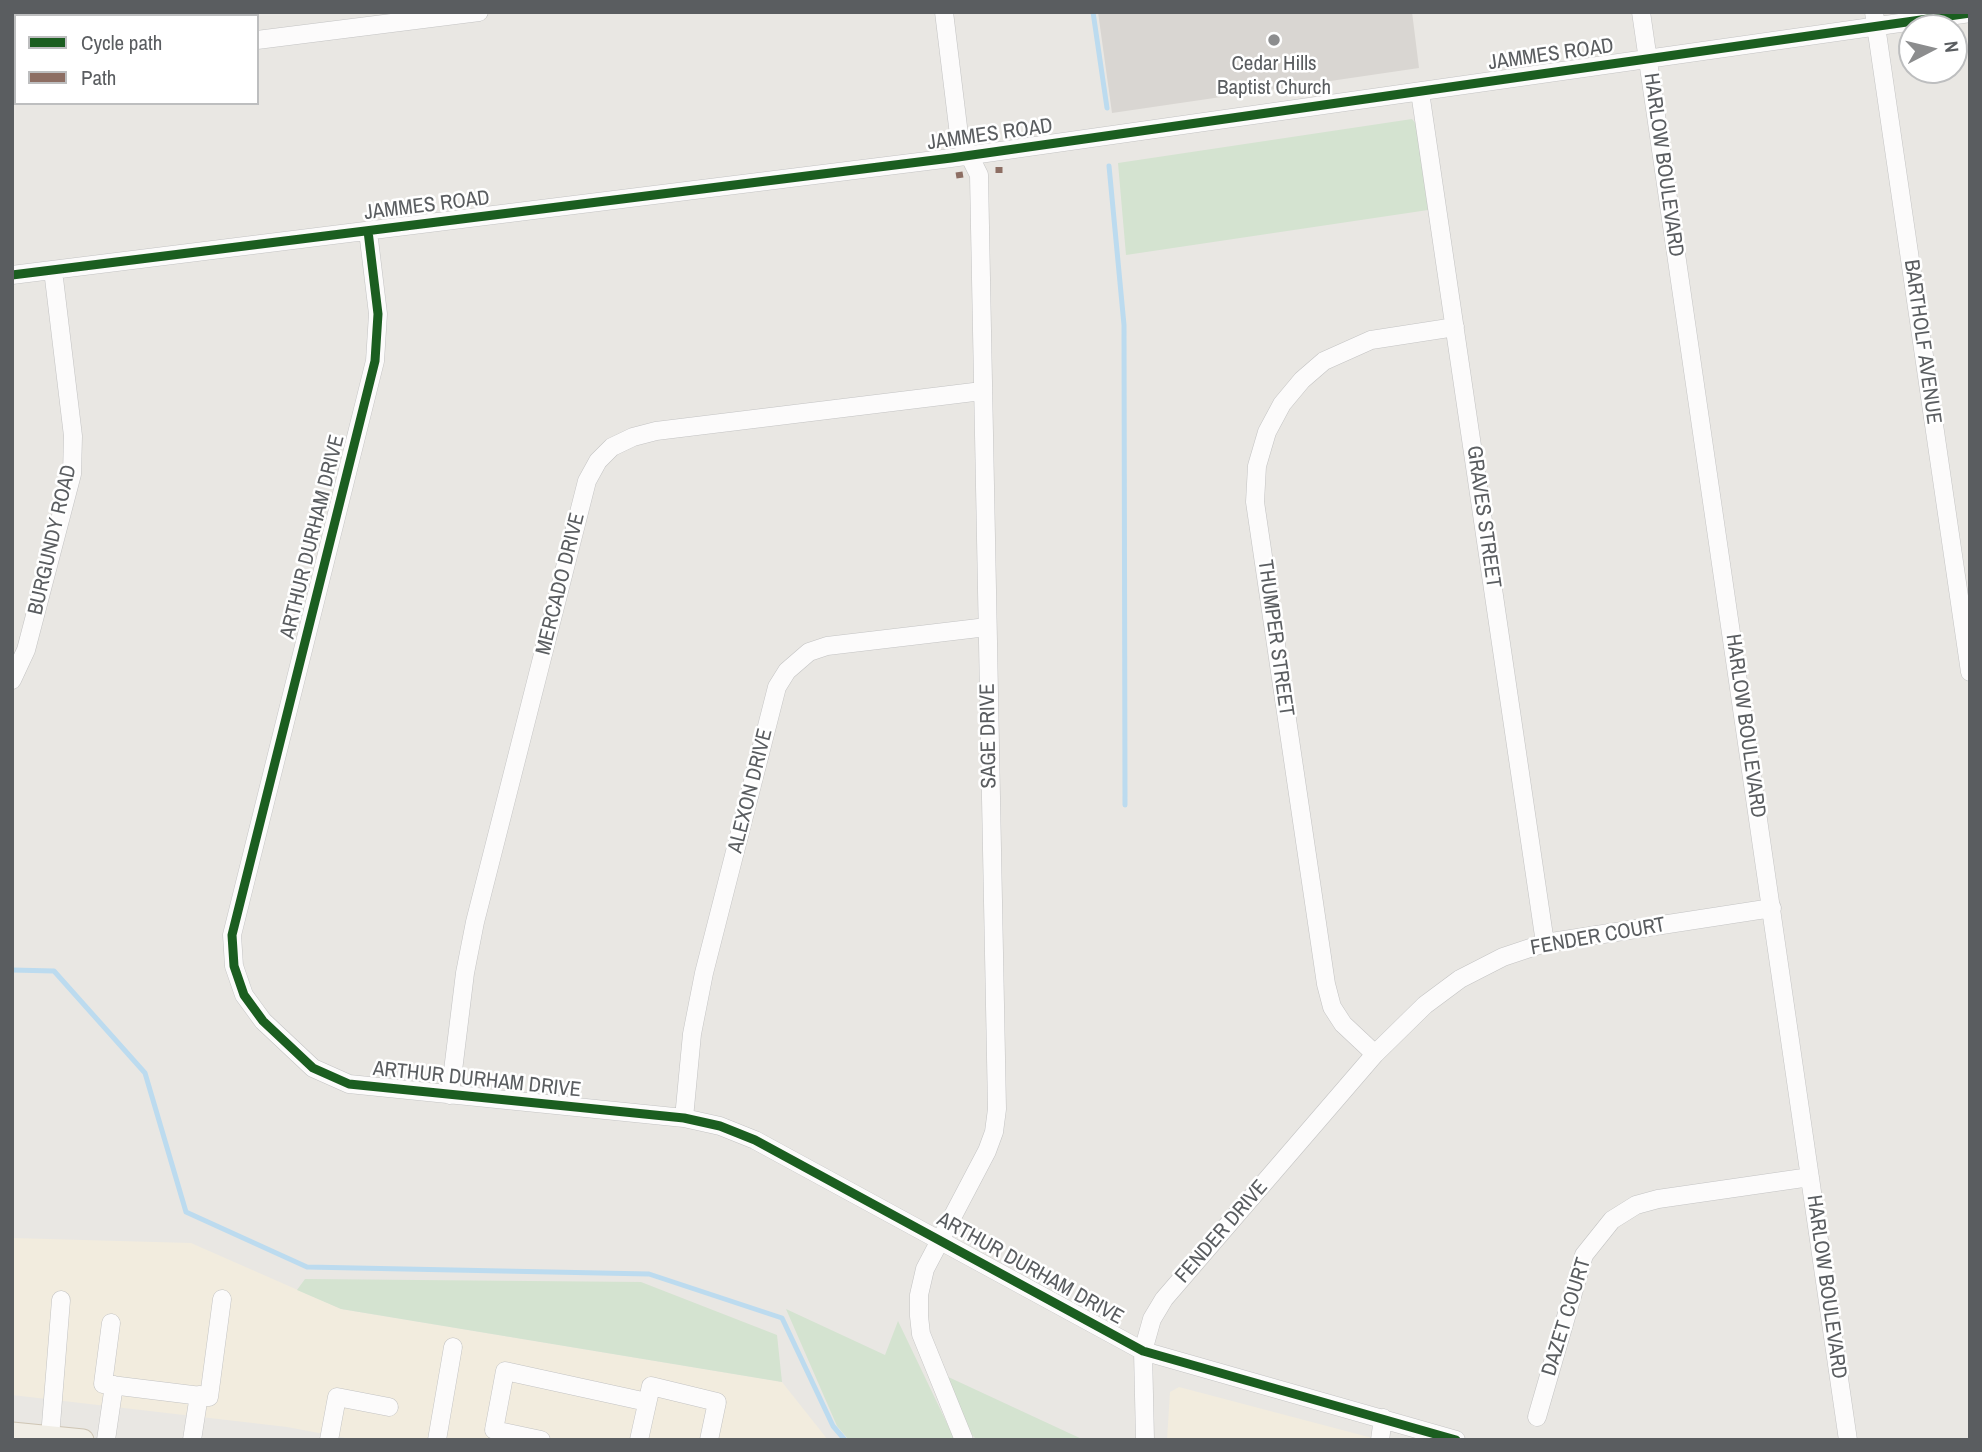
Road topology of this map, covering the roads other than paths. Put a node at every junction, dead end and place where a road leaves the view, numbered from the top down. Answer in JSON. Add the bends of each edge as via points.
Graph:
{"nodes":[{"id":1,"x":479,"y":12,"type":"edge"},
{"id":2,"x":944,"y":12,"type":"edge"},
{"id":3,"x":1641,"y":12,"type":"edge"},
{"id":4,"x":1970,"y":13,"type":"edge"},
{"id":5,"x":1875,"y":19,"type":"edge"},
{"id":6,"x":259,"y":40,"type":"edge"},
{"id":7,"x":1647,"y":59,"type":"junction"},
{"id":8,"x":1420,"y":92,"type":"junction"},
{"id":9,"x":969,"y":155,"type":"junction"},
{"id":10,"x":368,"y":231,"type":"junction"},
{"id":11,"x":53,"y":271,"type":"junction"},
{"id":12,"x":12,"y":275,"type":"edge"},
{"id":13,"x":1455,"y":327,"type":"junction"},
{"id":14,"x":982,"y":391,"type":"junction"},
{"id":15,"x":987,"y":627,"type":"junction"},
{"id":16,"x":19,"y":647,"type":"edge"},
{"id":17,"x":1970,"y":672,"type":"edge"},
{"id":18,"x":12,"y":680,"type":"edge"},
{"id":19,"x":1772,"y":908,"type":"junction"},
{"id":20,"x":1545,"y":943,"type":"junction"},
{"id":21,"x":1375,"y":1054,"type":"junction"},
{"id":22,"x":450,"y":1094,"type":"junction"},
{"id":23,"x":684,"y":1118,"type":"junction"},
{"id":24,"x":1810,"y":1177,"type":"junction"},
{"id":25,"x":940,"y":1240,"type":"junction"},
{"id":26,"x":222,"y":1299,"type":"dead end"},
{"id":27,"x":61,"y":1300,"type":"dead end"},
{"id":28,"x":111,"y":1323,"type":"dead end"},
{"id":29,"x":453,"y":1347,"type":"dead end"},
{"id":30,"x":1143,"y":1351,"type":"junction"},
{"id":31,"x":114,"y":1385,"type":"junction"},
{"id":32,"x":199,"y":1395,"type":"junction"},
{"id":33,"x":647,"y":1402,"type":"junction"},
{"id":34,"x":389,"y":1407,"type":"dead end"},
{"id":35,"x":1537,"y":1417,"type":"dead end"},
{"id":36,"x":1383,"y":1418,"type":"junction"},
{"id":37,"x":12,"y":1433,"type":"edge"},
{"id":38,"x":50,"y":1437,"type":"junction"},
{"id":39,"x":83,"y":1440,"type":"edge"},
{"id":40,"x":106,"y":1440,"type":"edge"},
{"id":41,"x":192,"y":1440,"type":"edge"},
{"id":42,"x":329,"y":1440,"type":"edge"},
{"id":43,"x":437,"y":1440,"type":"edge"},
{"id":44,"x":541,"y":1440,"type":"edge"},
{"id":45,"x":639,"y":1440,"type":"edge"},
{"id":46,"x":709,"y":1440,"type":"edge"},
{"id":47,"x":964,"y":1440,"type":"edge"},
{"id":48,"x":1145,"y":1440,"type":"edge"},
{"id":49,"x":1380,"y":1440,"type":"edge"},
{"id":50,"x":1456,"y":1440,"type":"edge"},
{"id":51,"x":1848,"y":1440,"type":"edge"}],
"edges":[{"from":1,"to":6,"type":"street"},
{"from":2,"to":9,"type":"street","name":"SAGE DRIVE","via":[[959,135]]},
{"from":3,"to":7,"type":"street","name":"HARLOW BOULEVARD"},
{"from":4,"to":5,"type":"street","name":"JAMMES ROAD"},
{"from":5,"to":7,"type":"street","name":"JAMMES ROAD"},
{"from":5,"to":17,"type":"street","name":"BARTHOLF AVENUE"},
{"from":7,"to":8,"type":"street","name":"JAMMES ROAD"},
{"from":7,"to":19,"type":"street","name":"HARLOW BOULEVARD"},
{"from":8,"to":9,"type":"street","name":"JAMMES ROAD"},
{"from":8,"to":13,"type":"street","name":"GRAVES STREET"},
{"from":9,"to":10,"type":"street","name":"JAMMES ROAD"},
{"from":9,"to":14,"type":"street","name":"SAGE DRIVE","via":[[979,175]]},
{"from":10,"to":11,"type":"street","name":"JAMMES ROAD"},
{"from":10,"to":22,"type":"street","name":"ARTHUR DURHAM DRIVE","via":[[378,314],[375,361],[232,935],[234,966],[244,995],[263,1021],[313,1069],[349,1084]]},
{"from":11,"to":12,"type":"street","name":"JAMMES ROAD"},
{"from":11,"to":16,"type":"street","name":"BURGUNDY ROAD","via":[[73,436],[72,474]]},
{"from":13,"to":20,"type":"street","name":"GRAVES STREET"},
{"from":13,"to":21,"type":"street","name":"THUMPER STREET","via":[[1371,340],[1324,361],[1282,404],[1267,432],[1258,466],[1255,502],[1326,984],[1343,1024]]},
{"from":14,"to":15,"type":"street","name":"SAGE DRIVE"},
{"from":14,"to":22,"type":"street","name":"MERCADO DRIVE","via":[[656,431],[612,447],[598,461],[587,481],[475,922]]},
{"from":15,"to":23,"type":"street","name":"ALEXON DRIVE","via":[[827,646],[809,652],[777,687],[704,972]]},
{"from":15,"to":25,"type":"street","name":"SAGE DRIVE","via":[[997,1109],[987,1151]]},
{"from":16,"to":18,"type":"street","name":"BURGUNDY ROAD"},
{"from":19,"to":20,"type":"street","name":"FENDER COURT"},
{"from":19,"to":24,"type":"street","name":"HARLOW BOULEVARD"},
{"from":20,"to":21,"type":"street","name":"FENDER COURT","via":[[1460,979],[1425,1005]]},
{"from":21,"to":30,"type":"street","name":"FENDER DRIVE","via":[[1164,1299]]},
{"from":22,"to":23,"type":"street","name":"ARTHUR DURHAM DRIVE"},
{"from":23,"to":25,"type":"street","name":"ARTHUR DURHAM DRIVE","via":[[755,1140]]},
{"from":24,"to":35,"type":"street","name":"DAZET COURT","via":[[1658,1199],[1636,1205],[1612,1220],[1584,1255]]},
{"from":24,"to":51,"type":"street","name":"HARLOW BOULEVARD"},
{"from":25,"to":30,"type":"street","name":"ARTHUR DURHAM DRIVE"},
{"from":25,"to":47,"type":"street","name":"SAGE DRIVE","via":[[925,1269],[919,1295],[921,1334]]},
{"from":26,"to":32,"type":"street","via":[[209,1397]]},
{"from":27,"to":38,"type":"street"},
{"from":28,"to":31,"type":"street","via":[[103,1384]]},
{"from":29,"to":43,"type":"street"},
{"from":30,"to":36,"type":"street","name":"ARTHUR DURHAM DRIVE"},
{"from":30,"to":48,"type":"street","name":"FENDER DRIVE"},
{"from":31,"to":32,"type":"street"},
{"from":31,"to":40,"type":"street"},
{"from":32,"to":41,"type":"street"},
{"from":33,"to":44,"type":"street","via":[[505,1371],[494,1430]]},
{"from":33,"to":45,"type":"street"},
{"from":33,"to":46,"type":"street","via":[[651,1385],[717,1402]]},
{"from":34,"to":42,"type":"street","via":[[337,1397]]},
{"from":36,"to":49,"type":"street"},
{"from":36,"to":50,"type":"street","name":"ARTHUR DURHAM DRIVE"},
{"from":37,"to":38,"type":"main road"},
{"from":38,"to":39,"type":"main road"}]}
